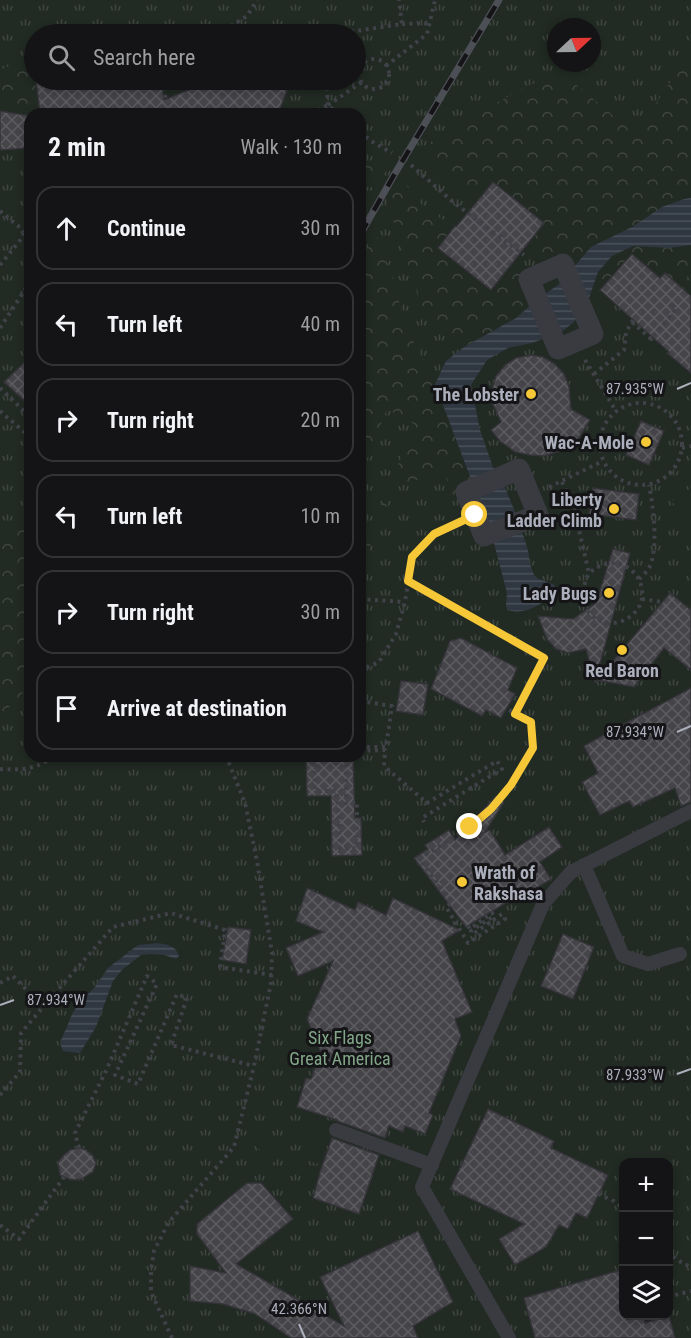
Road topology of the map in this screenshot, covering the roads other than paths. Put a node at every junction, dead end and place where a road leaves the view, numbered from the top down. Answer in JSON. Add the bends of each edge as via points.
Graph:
{"nodes":[{"id":1,"x":574,"y":342,"type":"joint"},
{"id":2,"x":530,"y":495,"type":"joint"},
{"id":3,"x":691,"y":811,"type":"edge"},
{"id":4,"x":584,"y":865,"type":"junction"},
{"id":5,"x":680,"y":954,"type":"dead end"},
{"id":6,"x":336,"y":1130,"type":"dead end"},
{"id":7,"x":432,"y":1165,"type":"junction"},
{"id":8,"x":509,"y":1338,"type":"edge"}],
"edges":[{"from":1,"to":1,"type":"street","via":[[593,334],[563,264],[529,279],[558,349]]},
{"from":2,"to":2,"type":"street","via":[[519,469],[466,492],[484,536],[538,514]]},
{"from":3,"to":4,"type":"lane"},
{"from":4,"to":5,"type":"lane","via":[[623,956],[648,964]]},
{"from":4,"to":7,"type":"lane","via":[[571,872],[543,904]]},
{"from":6,"to":7,"type":"lane"},
{"from":7,"to":8,"type":"lane","via":[[423,1187]]}]}
